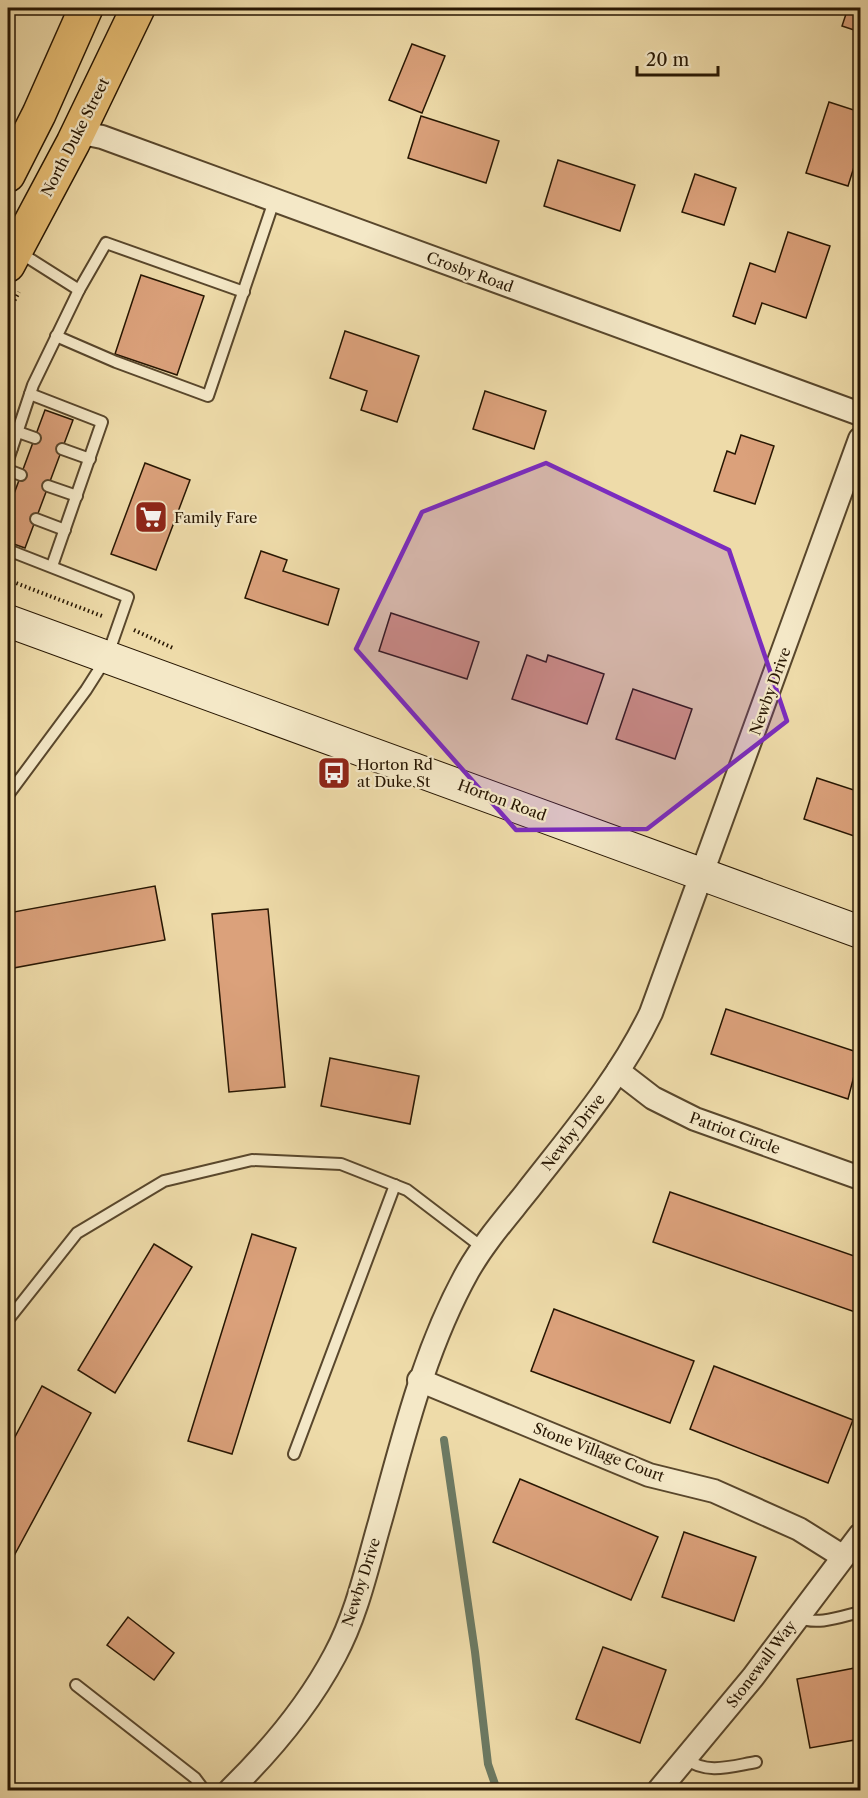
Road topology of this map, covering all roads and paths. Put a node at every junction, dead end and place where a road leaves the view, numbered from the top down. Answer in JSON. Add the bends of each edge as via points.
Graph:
{"nodes":[{"id":1,"x":86,"y":8,"type":"edge"},
{"id":2,"x":138,"y":8,"type":"edge"},
{"id":3,"x":78,"y":132,"type":"junction"},
{"id":4,"x":8,"y":175,"type":"edge"},
{"id":5,"x":274,"y":201,"type":"junction"},
{"id":6,"x":12,"y":258,"type":"edge"},
{"id":7,"x":79,"y":290,"type":"junction"},
{"id":8,"x":244,"y":292,"type":"junction"},
{"id":9,"x":56,"y":336,"type":"junction"},
{"id":10,"x":30,"y":394,"type":"junction"},
{"id":11,"x":861,"y":414,"type":"edge"},
{"id":12,"x":18,"y":432,"type":"junction"},
{"id":13,"x":35,"y":438,"type":"dead end"},
{"id":14,"x":861,"y":439,"type":"edge"},
{"id":15,"x":10,"y":446,"type":"edge"},
{"id":16,"x":62,"y":449,"type":"dead end"},
{"id":17,"x":90,"y":459,"type":"junction"},
{"id":18,"x":8,"y":460,"type":"edge"},
{"id":19,"x":8,"y":470,"type":"edge"},
{"id":20,"x":21,"y":475,"type":"dead end"},
{"id":21,"x":48,"y":486,"type":"dead end"},
{"id":22,"x":77,"y":496,"type":"junction"},
{"id":23,"x":36,"y":519,"type":"dead end"},
{"id":24,"x":65,"y":530,"type":"junction"},
{"id":25,"x":8,"y":550,"type":"edge"},
{"id":26,"x":52,"y":566,"type":"junction"},
{"id":27,"x":8,"y":580,"type":"edge"},
{"id":28,"x":8,"y":621,"type":"edge"},
{"id":29,"x":119,"y":623,"type":"junction"},
{"id":30,"x":175,"y":649,"type":"dead end"},
{"id":31,"x":107,"y":657,"type":"junction"},
{"id":32,"x":8,"y":795,"type":"edge"},
{"id":33,"x":704,"y":873,"type":"junction"},
{"id":34,"x":861,"y":932,"type":"edge"},
{"id":35,"x":618,"y":1071,"type":"junction"},
{"id":36,"x":861,"y":1178,"type":"edge"},
{"id":37,"x":395,"y":1185,"type":"junction"},
{"id":38,"x":483,"y":1248,"type":"junction"},
{"id":39,"x":8,"y":1320,"type":"edge"},
{"id":40,"x":419,"y":1380,"type":"junction"},
{"id":41,"x":294,"y":1454,"type":"dead end"},
{"id":42,"x":861,"y":1534,"type":"edge"},
{"id":43,"x":842,"y":1556,"type":"junction"},
{"id":44,"x":861,"y":1612,"type":"edge"},
{"id":45,"x":797,"y":1617,"type":"junction"},
{"id":46,"x":76,"y":1685,"type":"dead end"},
{"id":47,"x":686,"y":1759,"type":"junction"},
{"id":48,"x":756,"y":1762,"type":"dead end"},
{"id":49,"x":204,"y":1791,"type":"edge"},
{"id":50,"x":230,"y":1791,"type":"edge"},
{"id":51,"x":659,"y":1791,"type":"edge"}],
"edges":[{"from":1,"to":4,"type":"highway"},
{"from":2,"to":3,"type":"highway","name":"North Duke Street"},
{"from":3,"to":5,"type":"street","name":"Crosby Road"},
{"from":3,"to":6,"type":"highway","name":"North Duke Street"},
{"from":5,"to":8,"type":"lane"},
{"from":5,"to":11,"type":"street","name":"Crosby Road"},
{"from":6,"to":7,"type":"lane"},
{"from":7,"to":8,"type":"lane","via":[[106,243]]},
{"from":7,"to":9,"type":"lane"},
{"from":8,"to":9,"type":"lane","via":[[208,396]]},
{"from":9,"to":10,"type":"lane"},
{"from":10,"to":12,"type":"lane"},
{"from":10,"to":17,"type":"lane","via":[[102,422]]},
{"from":12,"to":13,"type":"lane"},
{"from":12,"to":15,"type":"lane"},
{"from":14,"to":33,"type":"street","name":"Newby Drive"},
{"from":15,"to":18,"type":"lane"},
{"from":16,"to":17,"type":"lane"},
{"from":17,"to":22,"type":"lane"},
{"from":19,"to":20,"type":"lane"},
{"from":21,"to":22,"type":"lane"},
{"from":22,"to":24,"type":"lane"},
{"from":23,"to":24,"type":"lane"},
{"from":24,"to":26,"type":"lane"},
{"from":25,"to":26,"type":"lane"},
{"from":26,"to":29,"type":"lane","via":[[129,597]]},
{"from":27,"to":29,"type":"path"},
{"from":28,"to":31,"type":"street","name":"Horton Road"},
{"from":29,"to":30,"type":"path"},
{"from":29,"to":31,"type":"lane"},
{"from":31,"to":32,"type":"lane"},
{"from":31,"to":33,"type":"street","name":"Horton Road"},
{"from":33,"to":34,"type":"street","name":"Horton Road"},
{"from":33,"to":35,"type":"street","name":"Newby Drive","via":[[651,1013]]},
{"from":35,"to":36,"type":"street","name":"Patriot Circle","via":[[653,1098],[694,1119]]},
{"from":35,"to":38,"type":"street","name":"Newby Drive"},
{"from":37,"to":38,"type":"lane"},
{"from":37,"to":39,"type":"lane","via":[[341,1164],[252,1160],[164,1181],[76,1233]]},
{"from":37,"to":41,"type":"lane"},
{"from":38,"to":40,"type":"street","name":"Newby Drive","via":[[438,1329]]},
{"from":40,"to":43,"type":"street","name":"Stone Village Court","via":[[649,1474],[714,1491],[799,1529]]},
{"from":40,"to":50,"type":"street","name":"Newby Drive","via":[[363,1585],[335,1654],[306,1703]]},
{"from":42,"to":43,"type":"street","name":"Stonewall Way"},
{"from":43,"to":45,"type":"street","name":"Stonewall Way"},
{"from":44,"to":45,"type":"lane","via":[[817,1622]]},
{"from":45,"to":47,"type":"street","name":"Stonewall Way"},
{"from":46,"to":49,"type":"lane","via":[[195,1778]]},
{"from":47,"to":48,"type":"lane","via":[[697,1767],[712,1769]]},
{"from":47,"to":51,"type":"street","name":"Stonewall Way"}]}
